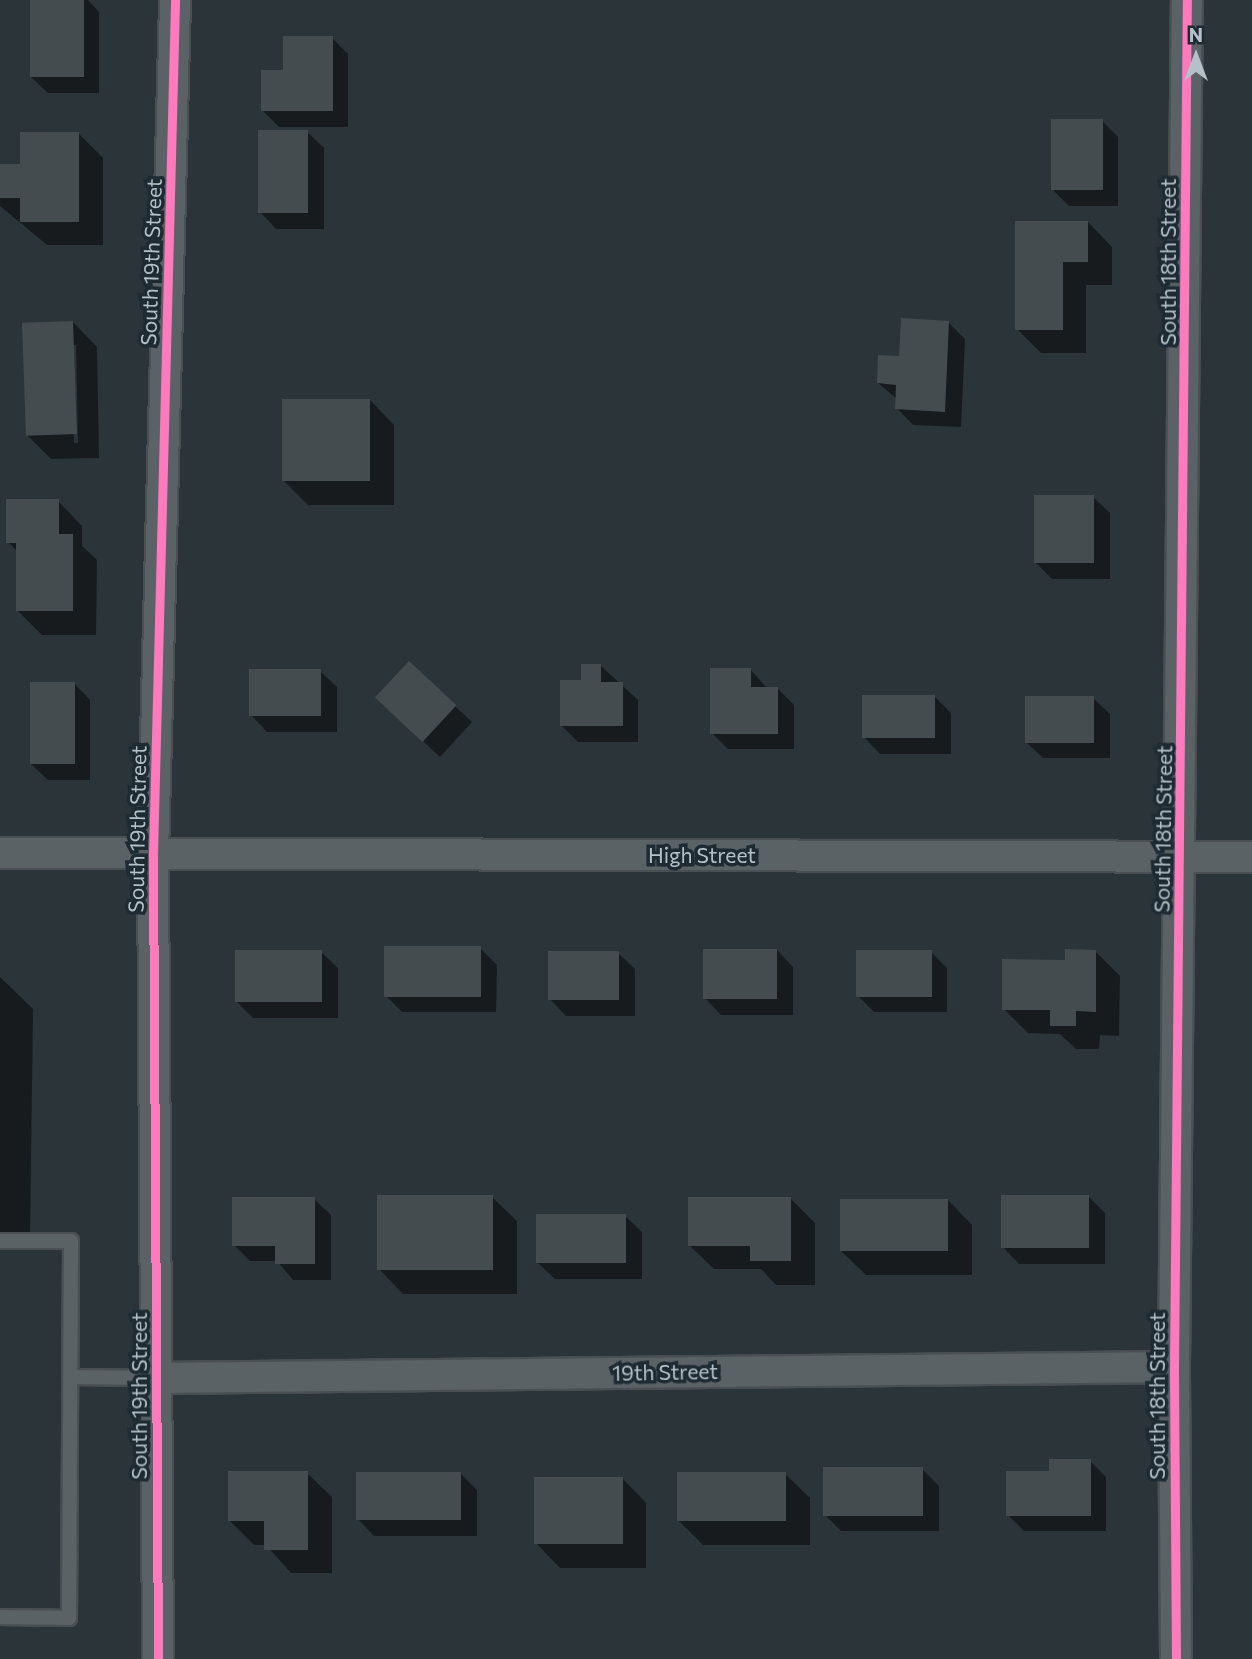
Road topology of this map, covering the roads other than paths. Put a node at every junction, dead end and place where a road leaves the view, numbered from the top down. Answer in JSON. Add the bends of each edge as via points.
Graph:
{"nodes":[{"id":1,"x":176,"y":0,"type":"edge"},
{"id":2,"x":1187,"y":0,"type":"edge"},
{"id":3,"x":0,"y":853,"type":"edge"},
{"id":4,"x":153,"y":854,"type":"junction"},
{"id":5,"x":1181,"y":857,"type":"junction"},
{"id":6,"x":1252,"y":857,"type":"edge"},
{"id":7,"x":0,"y":1241,"type":"edge"},
{"id":8,"x":1174,"y":1367,"type":"junction"},
{"id":9,"x":70,"y":1377,"type":"junction"},
{"id":10,"x":156,"y":1378,"type":"junction"},
{"id":11,"x":0,"y":1617,"type":"edge"},
{"id":12,"x":158,"y":1659,"type":"edge"},
{"id":13,"x":1176,"y":1659,"type":"edge"}],
"edges":[{"from":1,"to":4,"type":"street","name":"South 19th Street"},
{"from":2,"to":5,"type":"street","name":"South 18th Street"},
{"from":3,"to":4,"type":"street","name":"High Street"},
{"from":4,"to":5,"type":"street","name":"High Street"},
{"from":4,"to":10,"type":"street","name":"South 19th Street"},
{"from":5,"to":6,"type":"street","name":"High Street"},
{"from":5,"to":8,"type":"street","name":"South 18th Street"},
{"from":7,"to":9,"type":"lane","via":[[71,1241]]},
{"from":8,"to":10,"type":"street","name":"19th Street"},
{"from":8,"to":13,"type":"street","name":"South 18th Street"},
{"from":9,"to":10,"type":"lane"},
{"from":9,"to":11,"type":"lane","via":[[69,1618]]},
{"from":10,"to":12,"type":"street","name":"South 19th Street"}]}
